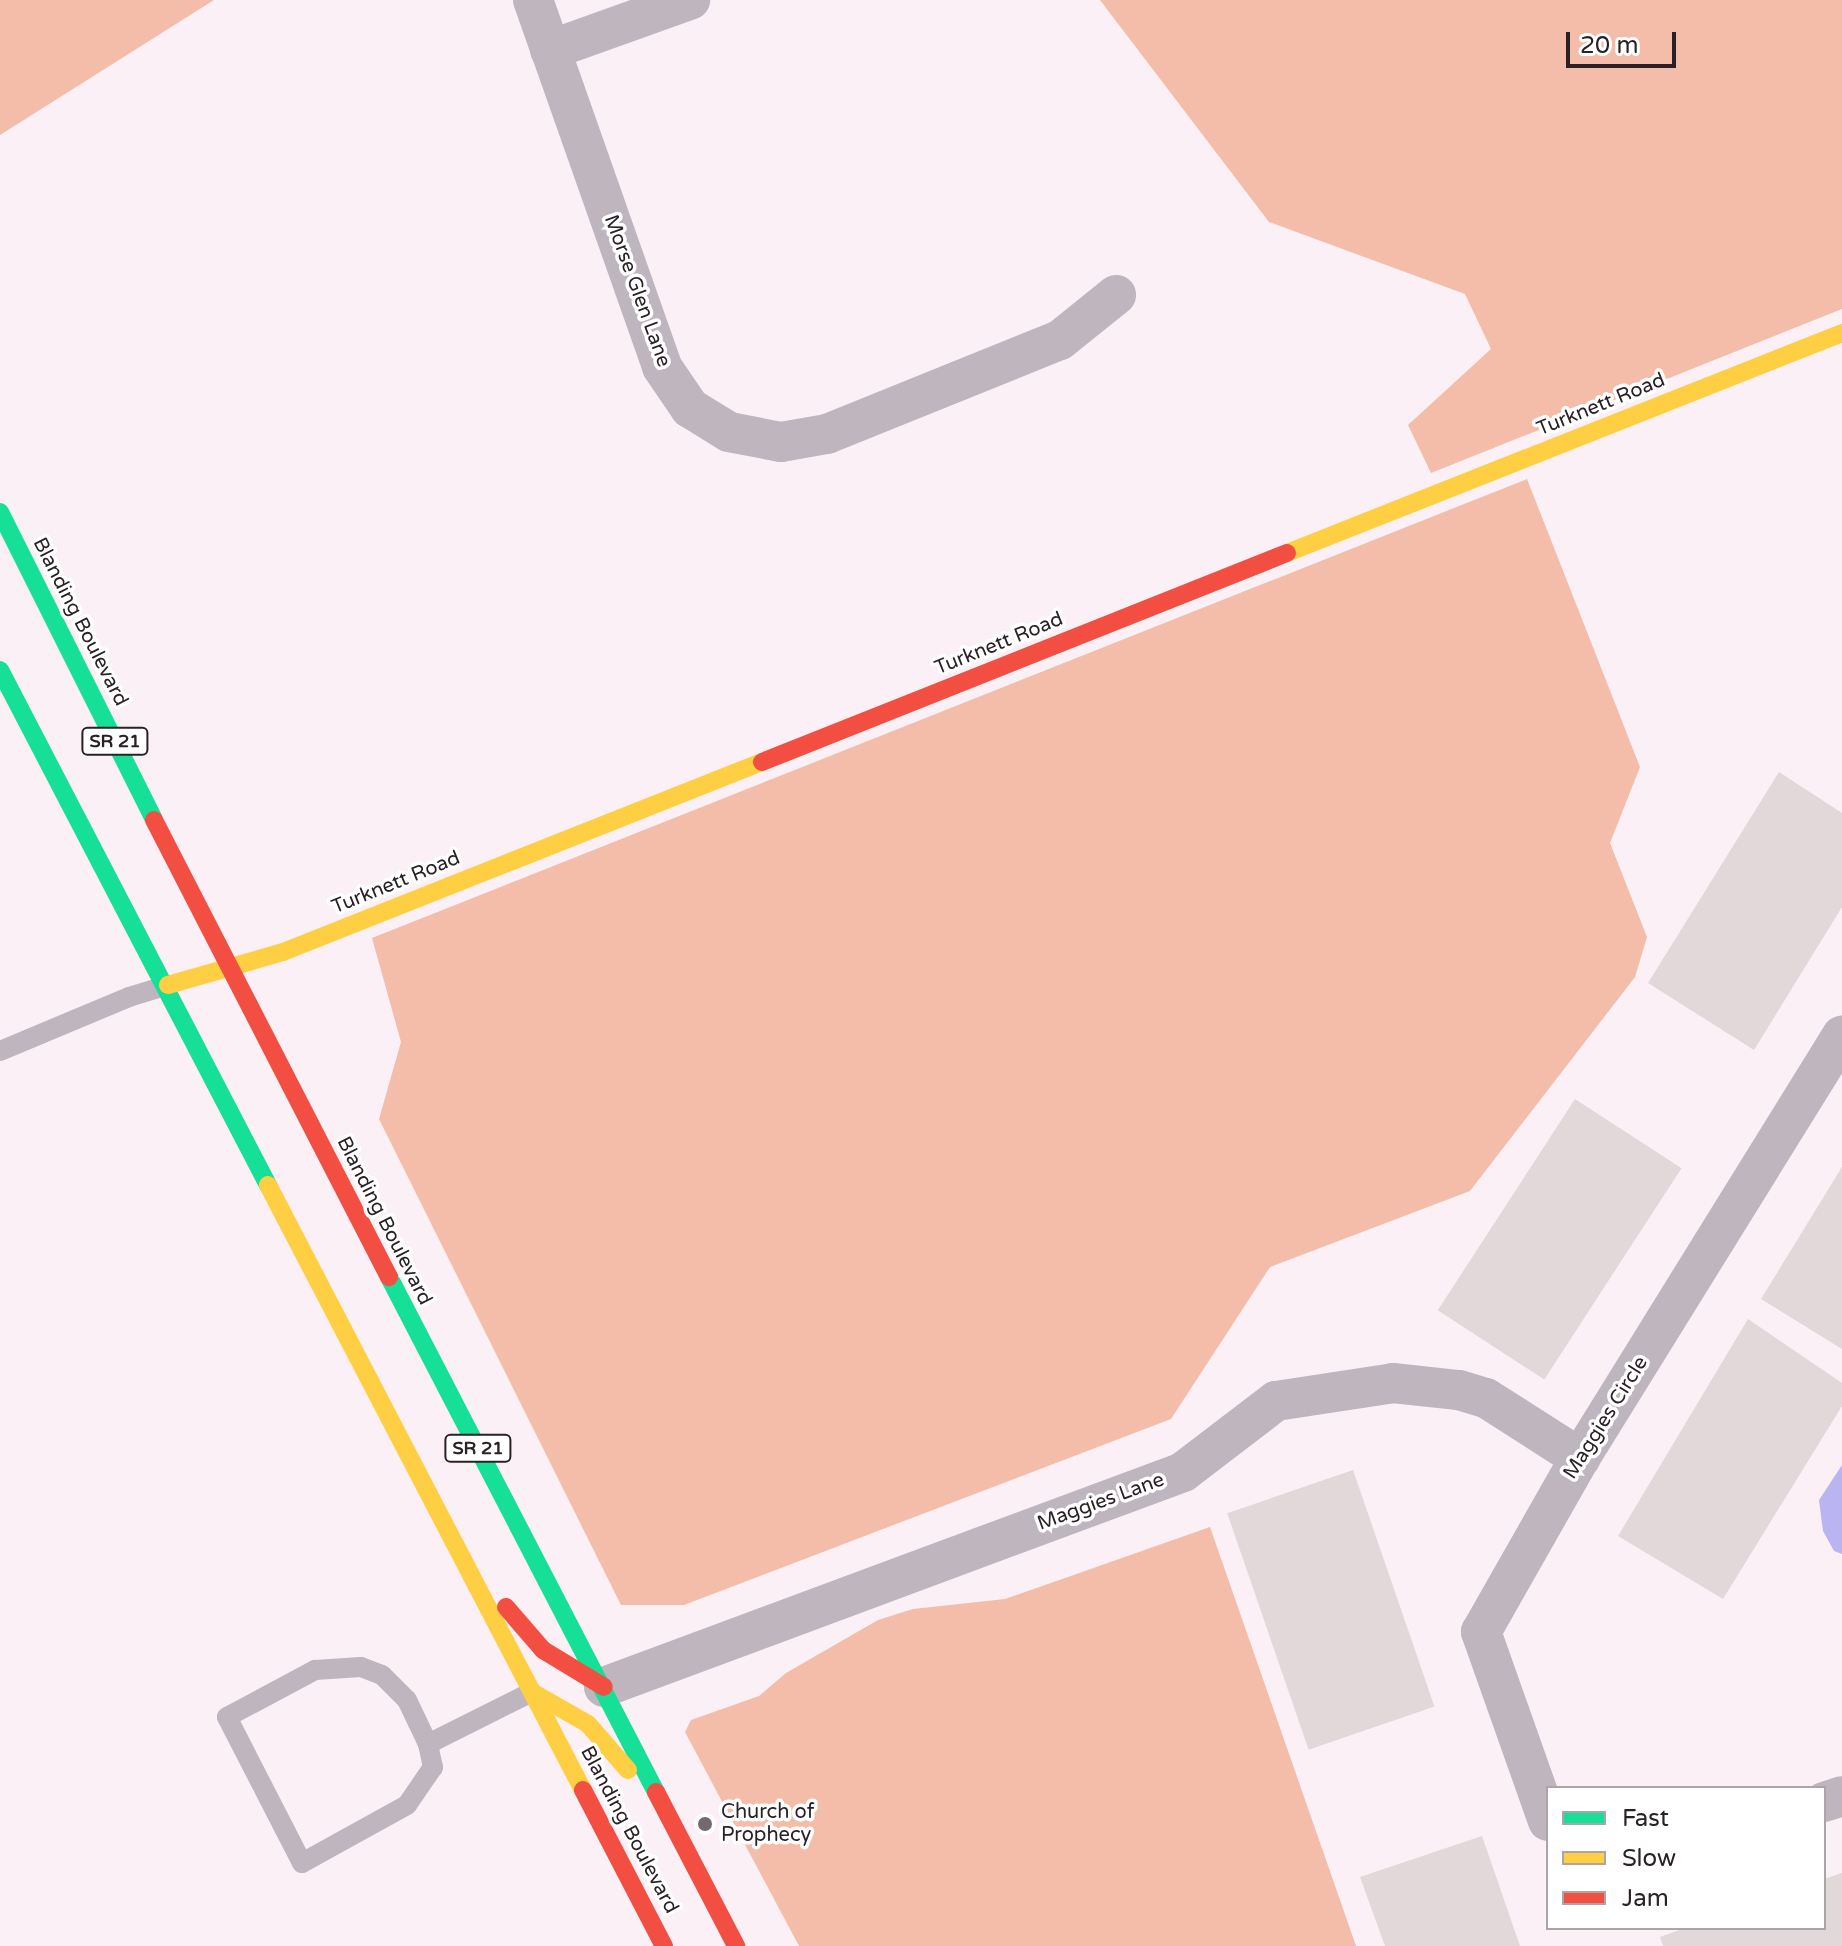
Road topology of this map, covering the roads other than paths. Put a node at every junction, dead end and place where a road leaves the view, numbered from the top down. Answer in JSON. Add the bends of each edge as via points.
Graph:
{"nodes":[{"id":1,"x":533,"y":0,"type":"edge"},
{"id":2,"x":690,"y":0,"type":"edge"},
{"id":3,"x":550,"y":50,"type":"junction"},
{"id":4,"x":1116,"y":295,"type":"dead end"},
{"id":5,"x":1842,"y":333,"type":"edge"},
{"id":6,"x":0,"y":512,"type":"edge"},
{"id":7,"x":0,"y":670,"type":"edge"},
{"id":8,"x":230,"y":970,"type":"junction"},
{"id":9,"x":168,"y":985,"type":"junction"},
{"id":10,"x":1842,"y":1036,"type":"edge"},
{"id":11,"x":0,"y":1051,"type":"edge"},
{"id":12,"x":1580,"y":1458,"type":"junction"},
{"id":13,"x":460,"y":1553,"type":"junction"},
{"id":14,"x":604,"y":1687,"type":"junction"},
{"id":15,"x":532,"y":1692,"type":"junction"},
{"id":16,"x":428,"y":1744,"type":"junction"},
{"id":17,"x":1546,"y":1815,"type":"edge"},
{"id":18,"x":672,"y":1822,"type":"junction"},
{"id":19,"x":664,"y":1946,"type":"edge"},
{"id":20,"x":736,"y":1946,"type":"edge"}],
"edges":[{"from":1,"to":3,"type":"street","name":"Morse Glen Lane"},
{"from":2,"to":3,"type":"street"},
{"from":3,"to":4,"type":"street","name":"Morse Glen Lane","via":[[662,367],[690,408],[729,432],[781,442],[827,434],[1060,340]]},
{"from":5,"to":8,"type":"main road","name":"Turknett Road"},
{"from":6,"to":8,"type":"main road","name":"Blanding Boulevard","number":"SR 21"},
{"from":7,"to":9,"type":"main road","name":"Blanding Boulevard","number":"SR 21"},
{"from":8,"to":9,"type":"main road","name":"Turknett Road"},
{"from":8,"to":14,"type":"main road","name":"Blanding Boulevard","number":"SR 21"},
{"from":9,"to":11,"type":"lane"},
{"from":9,"to":13,"type":"main road","name":"Blanding Boulevard","number":"SR 21"},
{"from":10,"to":12,"type":"street","name":"Maggies Circle"},
{"from":12,"to":14,"type":"street","name":"Maggies Lane","via":[[1486,1398],[1459,1390],[1393,1383],[1276,1401],[1183,1472]]},
{"from":12,"to":17,"type":"street","name":"Maggies Circle","via":[[1481,1632]]},
{"from":13,"to":14,"type":"main road","via":[[543,1650]]},
{"from":13,"to":15,"type":"main road","name":"Blanding Boulevard","number":"SR 21"},
{"from":14,"to":18,"type":"main road","name":"Blanding Boulevard","number":"SR 21"},
{"from":15,"to":16,"type":"lane"},
{"from":15,"to":18,"type":"main road","via":[[588,1724]]},
{"from":15,"to":19,"type":"main road","name":"Blanding Boulevard","number":"SR 21"},
{"from":16,"to":16,"type":"lane","via":[[407,1700],[382,1675],[361,1667],[315,1670],[227,1717],[302,1863],[407,1805],[433,1767]]},
{"from":18,"to":20,"type":"main road","name":"Blanding Boulevard","number":"SR 21"}]}
